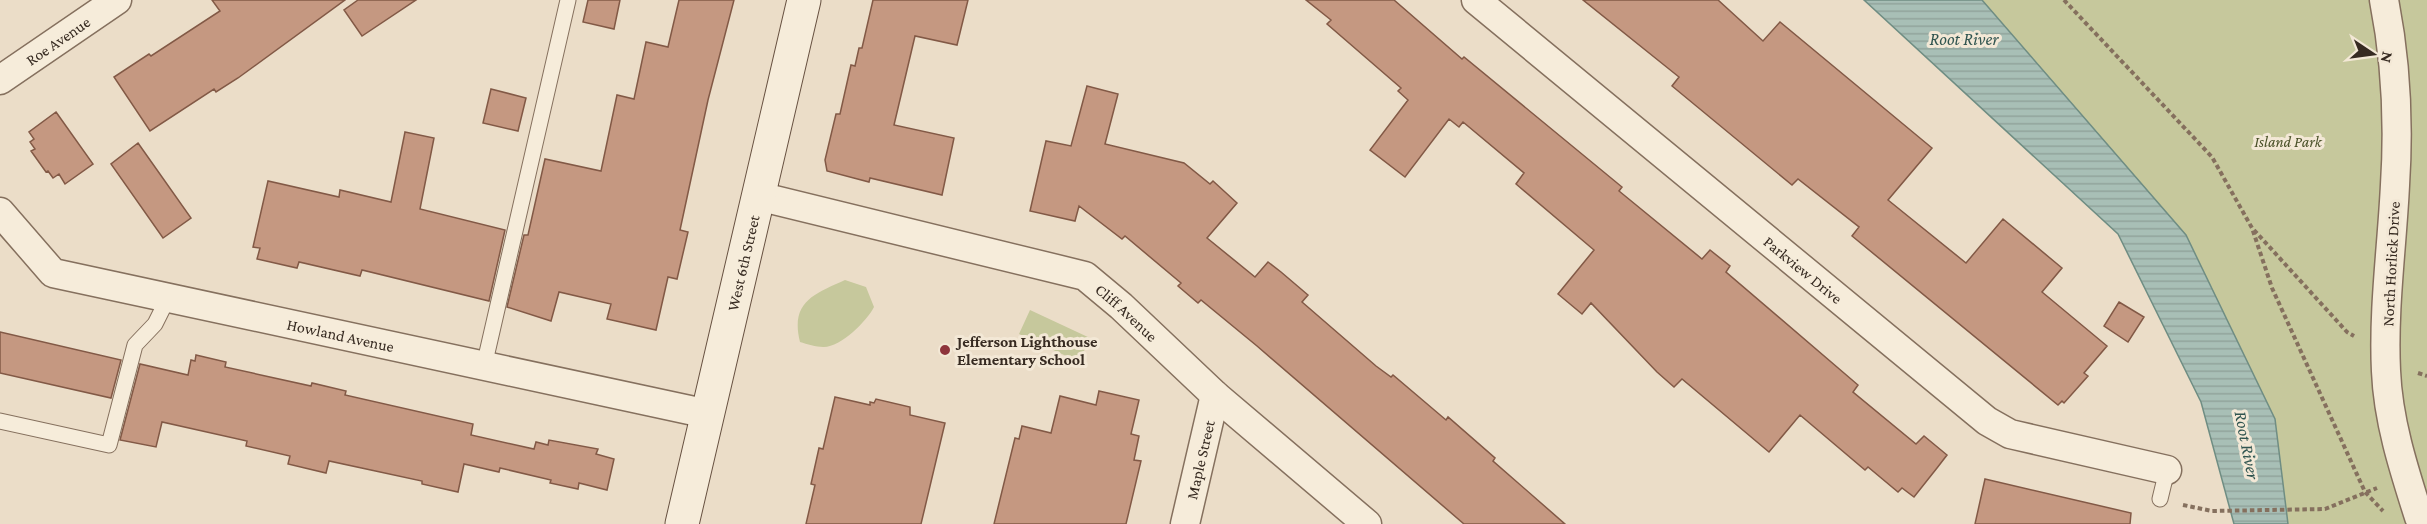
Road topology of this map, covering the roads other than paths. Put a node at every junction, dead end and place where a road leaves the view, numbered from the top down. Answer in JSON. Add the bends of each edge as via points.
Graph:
{"nodes":[{"id":1,"x":117,"y":0,"type":"edge"},
{"id":2,"x":568,"y":0,"type":"edge"},
{"id":3,"x":804,"y":0,"type":"edge"},
{"id":4,"x":1476,"y":0,"type":"edge"},
{"id":5,"x":2384,"y":0,"type":"edge"},
{"id":6,"x":0,"y":80,"type":"edge"},
{"id":7,"x":758,"y":196,"type":"junction"},
{"id":8,"x":0,"y":212,"type":"edge"},
{"id":9,"x":168,"y":298,"type":"junction"},
{"id":10,"x":484,"y":366,"type":"junction"},
{"id":11,"x":1215,"y":395,"type":"junction"},
{"id":12,"x":708,"y":414,"type":"junction"},
{"id":13,"x":0,"y":421,"type":"edge"},
{"id":14,"x":2167,"y":470,"type":"joint"},
{"id":15,"x":2160,"y":499,"type":"dead end"},
{"id":16,"x":682,"y":524,"type":"edge"},
{"id":17,"x":1185,"y":524,"type":"edge"},
{"id":18,"x":1366,"y":524,"type":"edge"},
{"id":19,"x":2424,"y":524,"type":"edge"}],
"edges":[{"from":1,"to":6,"type":"street","name":"Roe Avenue"},
{"from":2,"to":10,"type":"lane"},
{"from":3,"to":7,"type":"street","name":"West 6th Street"},
{"from":4,"to":14,"type":"street","name":"Parkview Drive","via":[[1988,422],[2010,434]]},
{"from":5,"to":19,"type":"street","name":"North Horlick Drive","via":[[2395,64],[2397,124],[2386,373],[2399,456]]},
{"from":7,"to":11,"type":"street","name":"Cliff Avenue","via":[[1085,276]]},
{"from":7,"to":12,"type":"street","name":"West 6th Street"},
{"from":8,"to":9,"type":"street","name":"Howland Avenue","via":[[53,273]]},
{"from":9,"to":10,"type":"street","name":"Howland Avenue"},
{"from":9,"to":13,"type":"lane","via":[[154,324],[135,345],[109,445]]},
{"from":10,"to":12,"type":"street","name":"Howland Avenue"},
{"from":11,"to":17,"type":"street","name":"Maple Street"},
{"from":11,"to":18,"type":"street","name":"Cliff Avenue"},
{"from":12,"to":16,"type":"street","name":"West 6th Street"},
{"from":14,"to":15,"type":"lane"}]}
